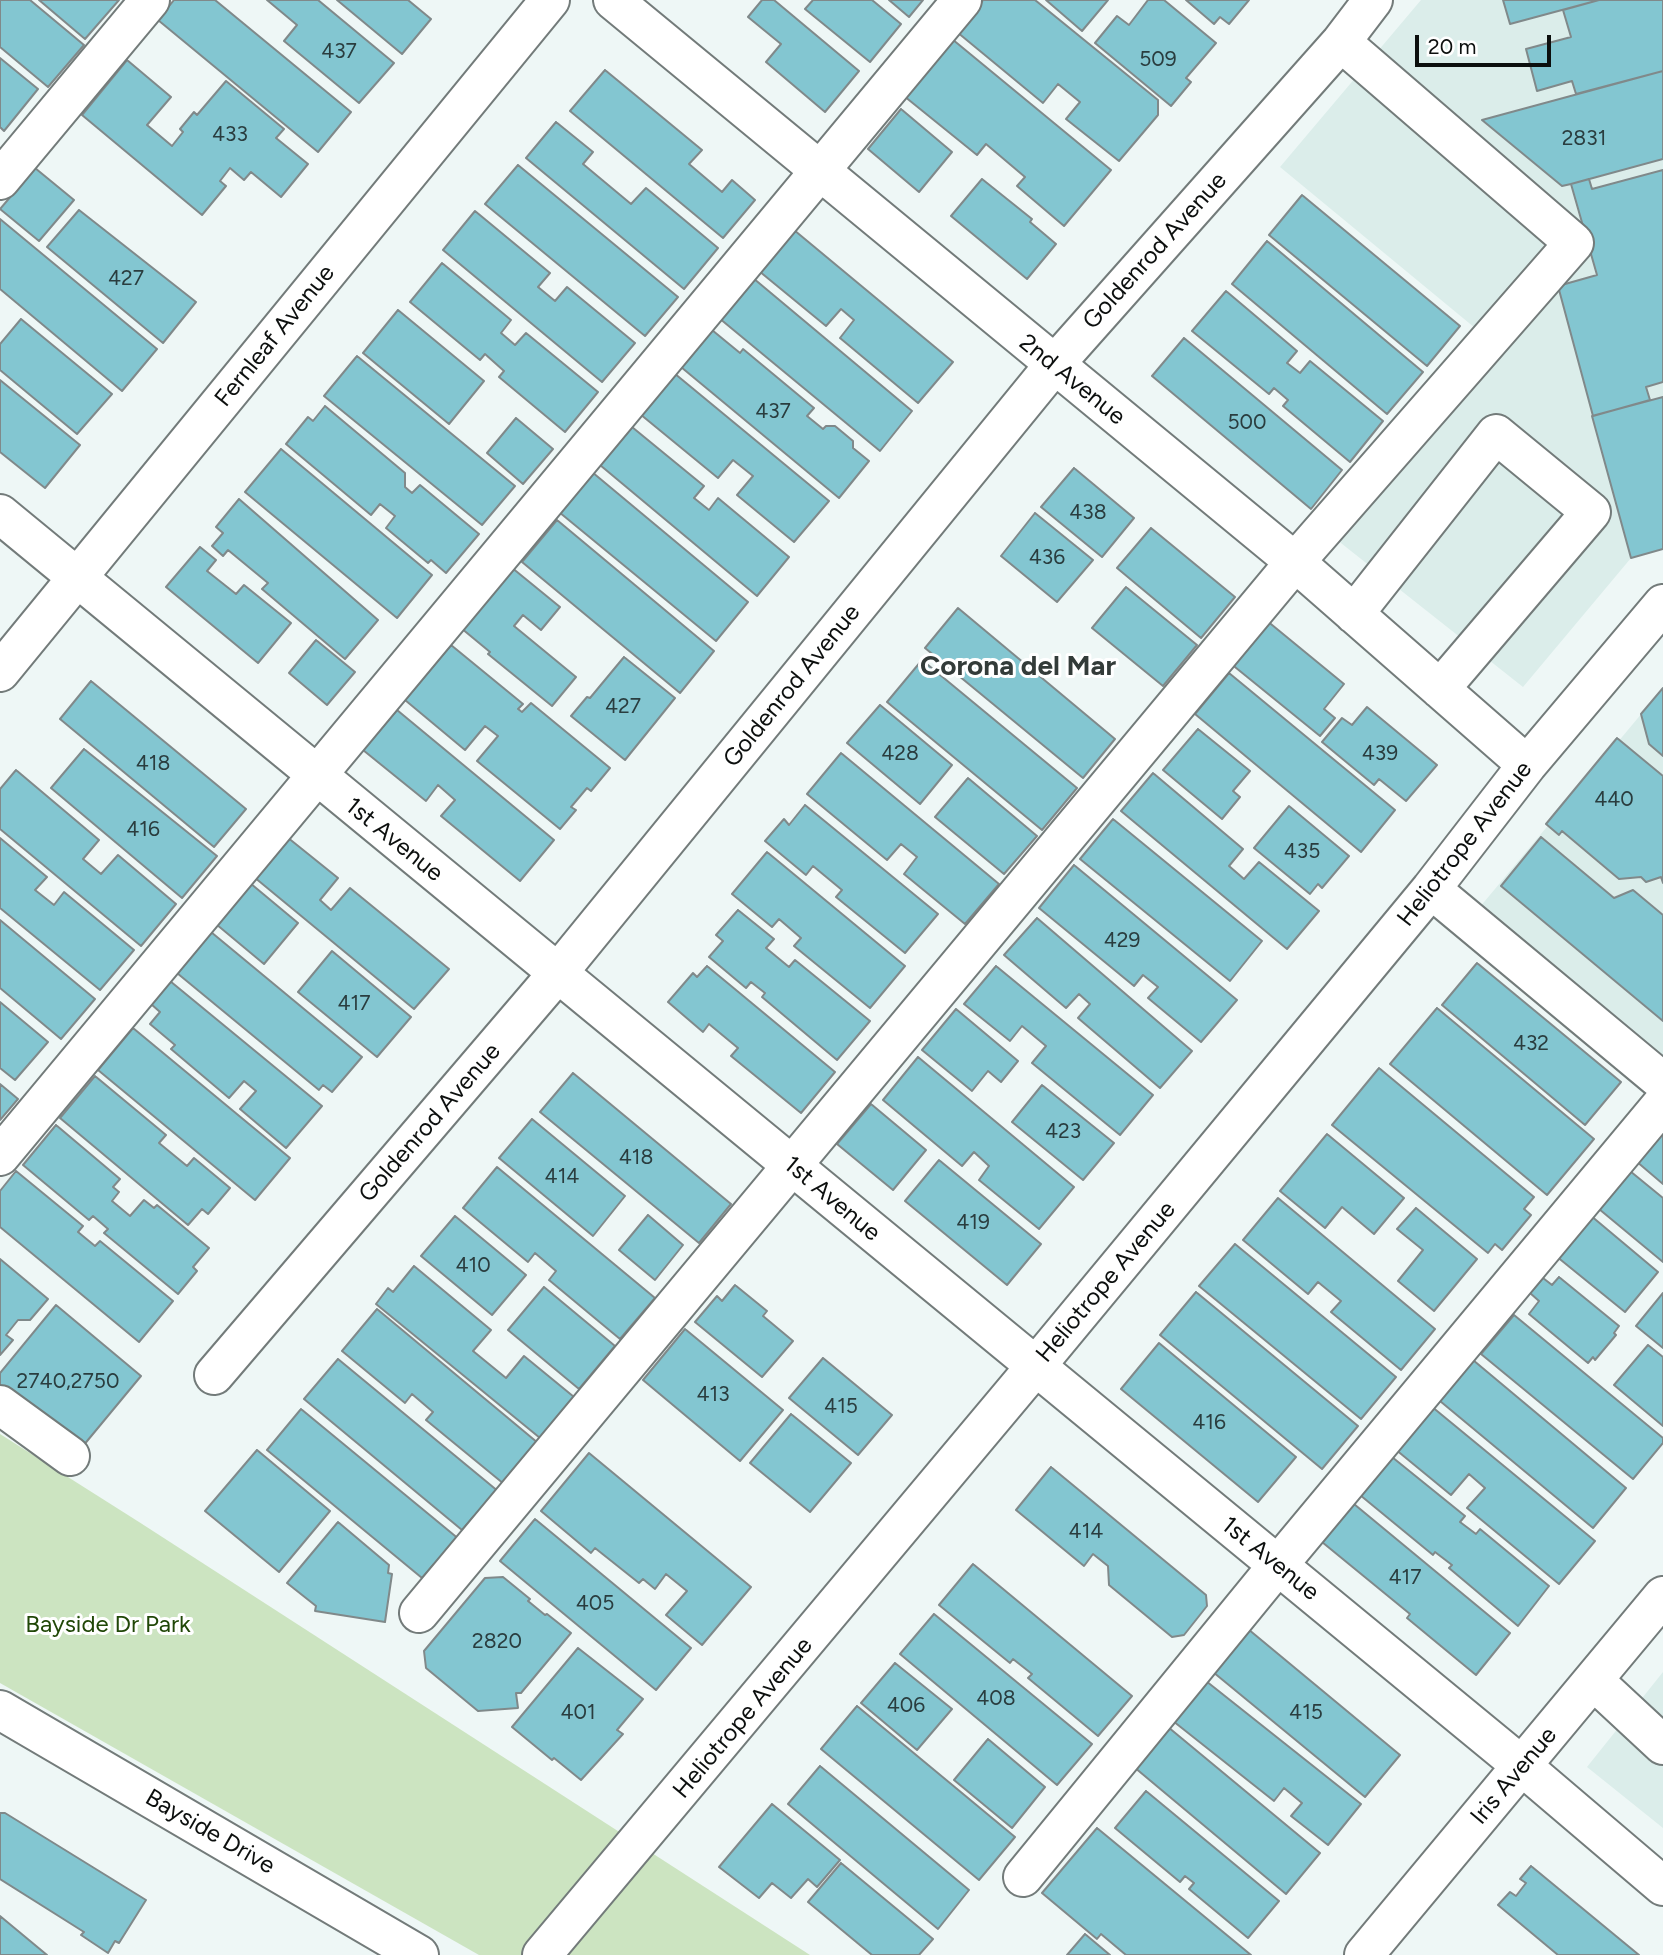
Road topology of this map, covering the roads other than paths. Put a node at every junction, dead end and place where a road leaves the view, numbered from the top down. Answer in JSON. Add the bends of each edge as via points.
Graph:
{"nodes":[{"id":1,"x":150,"y":0,"type":"edge"},
{"id":2,"x":550,"y":0,"type":"edge"},
{"id":3,"x":613,"y":0,"type":"edge"},
{"id":4,"x":962,"y":0,"type":"edge"},
{"id":5,"x":1373,"y":0,"type":"edge"},
{"id":6,"x":1341,"y":42,"type":"junction"},
{"id":7,"x":820,"y":169,"type":"junction"},
{"id":8,"x":0,"y":180,"type":"edge"},
{"id":9,"x":1054,"y":365,"type":"junction"},
{"id":10,"x":0,"y":514,"type":"edge"},
{"id":11,"x":1295,"y":562,"type":"junction"},
{"id":12,"x":78,"y":576,"type":"junction"},
{"id":13,"x":1663,"y":604,"type":"edge"},
{"id":14,"x":1354,"y":614,"type":"junction"},
{"id":15,"x":0,"y":672,"type":"edge"},
{"id":16,"x":1440,"y":689,"type":"junction"},
{"id":17,"x":1527,"y":765,"type":"junction"},
{"id":18,"x":316,"y":776,"type":"junction"},
{"id":19,"x":1431,"y":889,"type":"junction"},
{"id":20,"x":557,"y":974,"type":"junction"},
{"id":21,"x":1663,"y":1082,"type":"edge"},
{"id":22,"x":1663,"y":1103,"type":"edge"},
{"id":23,"x":0,"y":1156,"type":"edge"},
{"id":24,"x":792,"y":1165,"type":"junction"},
{"id":25,"x":1035,"y":1367,"type":"junction"},
{"id":26,"x":214,"y":1376,"type":"dead end"},
{"id":27,"x":0,"y":1405,"type":"edge"},
{"id":28,"x":70,"y":1456,"type":"dead end"},
{"id":29,"x":1278,"y":1565,"type":"junction"},
{"id":30,"x":1663,"y":1596,"type":"edge"},
{"id":31,"x":419,"y":1613,"type":"dead end"},
{"id":32,"x":1594,"y":1680,"type":"junction"},
{"id":33,"x":0,"y":1710,"type":"edge"},
{"id":34,"x":1663,"y":1745,"type":"edge"},
{"id":35,"x":1522,"y":1766,"type":"junction"},
{"id":36,"x":1023,"y":1877,"type":"dead end"},
{"id":37,"x":1663,"y":1886,"type":"edge"},
{"id":38,"x":419,"y":1955,"type":"edge"},
{"id":39,"x":541,"y":1955,"type":"edge"},
{"id":40,"x":1364,"y":1955,"type":"edge"}],
"edges":[{"from":1,"to":8,"type":"street"},
{"from":2,"to":12,"type":"street","name":"Fernleaf Avenue"},
{"from":3,"to":7,"type":"street","name":"2nd Avenue"},
{"from":4,"to":7,"type":"street"},
{"from":5,"to":6,"type":"street","name":"Goldenrod Avenue"},
{"from":6,"to":9,"type":"street","name":"Goldenrod Avenue"},
{"from":6,"to":11,"type":"street","via":[[1574,243]]},
{"from":7,"to":9,"type":"street","name":"2nd Avenue"},
{"from":7,"to":18,"type":"street"},
{"from":9,"to":11,"type":"street","name":"2nd Avenue"},
{"from":9,"to":20,"type":"street","name":"Goldenrod Avenue"},
{"from":10,"to":12,"type":"street","name":"1st Avenue"},
{"from":11,"to":14,"type":"street","name":"2nd Avenue"},
{"from":11,"to":24,"type":"street"},
{"from":12,"to":15,"type":"street","name":"Fernleaf Avenue"},
{"from":12,"to":18,"type":"street","name":"1st Avenue"},
{"from":13,"to":17,"type":"street","name":"Heliotrope Avenue"},
{"from":14,"to":16,"type":"street","name":"2nd Avenue"},
{"from":14,"to":16,"type":"street","via":[[1496,434],[1591,512]]},
{"from":16,"to":17,"type":"street","name":"2nd Avenue"},
{"from":17,"to":19,"type":"street","name":"Heliotrope Avenue"},
{"from":18,"to":20,"type":"street","name":"1st Avenue"},
{"from":18,"to":23,"type":"street"},
{"from":19,"to":21,"type":"street"},
{"from":19,"to":25,"type":"street","name":"Heliotrope Avenue"},
{"from":20,"to":24,"type":"street","name":"1st Avenue"},
{"from":20,"to":26,"type":"street","name":"Goldenrod Avenue"},
{"from":22,"to":29,"type":"street"},
{"from":24,"to":25,"type":"street","name":"1st Avenue"},
{"from":24,"to":31,"type":"street"},
{"from":25,"to":29,"type":"street","name":"1st Avenue"},
{"from":25,"to":39,"type":"street","name":"Heliotrope Avenue"},
{"from":27,"to":28,"type":"street"},
{"from":29,"to":35,"type":"street","name":"1st Avenue"},
{"from":29,"to":36,"type":"street"},
{"from":30,"to":32,"type":"street","name":"Iris Avenue"},
{"from":32,"to":34,"type":"street"},
{"from":32,"to":35,"type":"street","name":"Iris Avenue"},
{"from":33,"to":38,"type":"street","name":"Bayside Drive"},
{"from":35,"to":37,"type":"street","name":"1st Avenue"},
{"from":35,"to":40,"type":"street","name":"Iris Avenue"}]}
